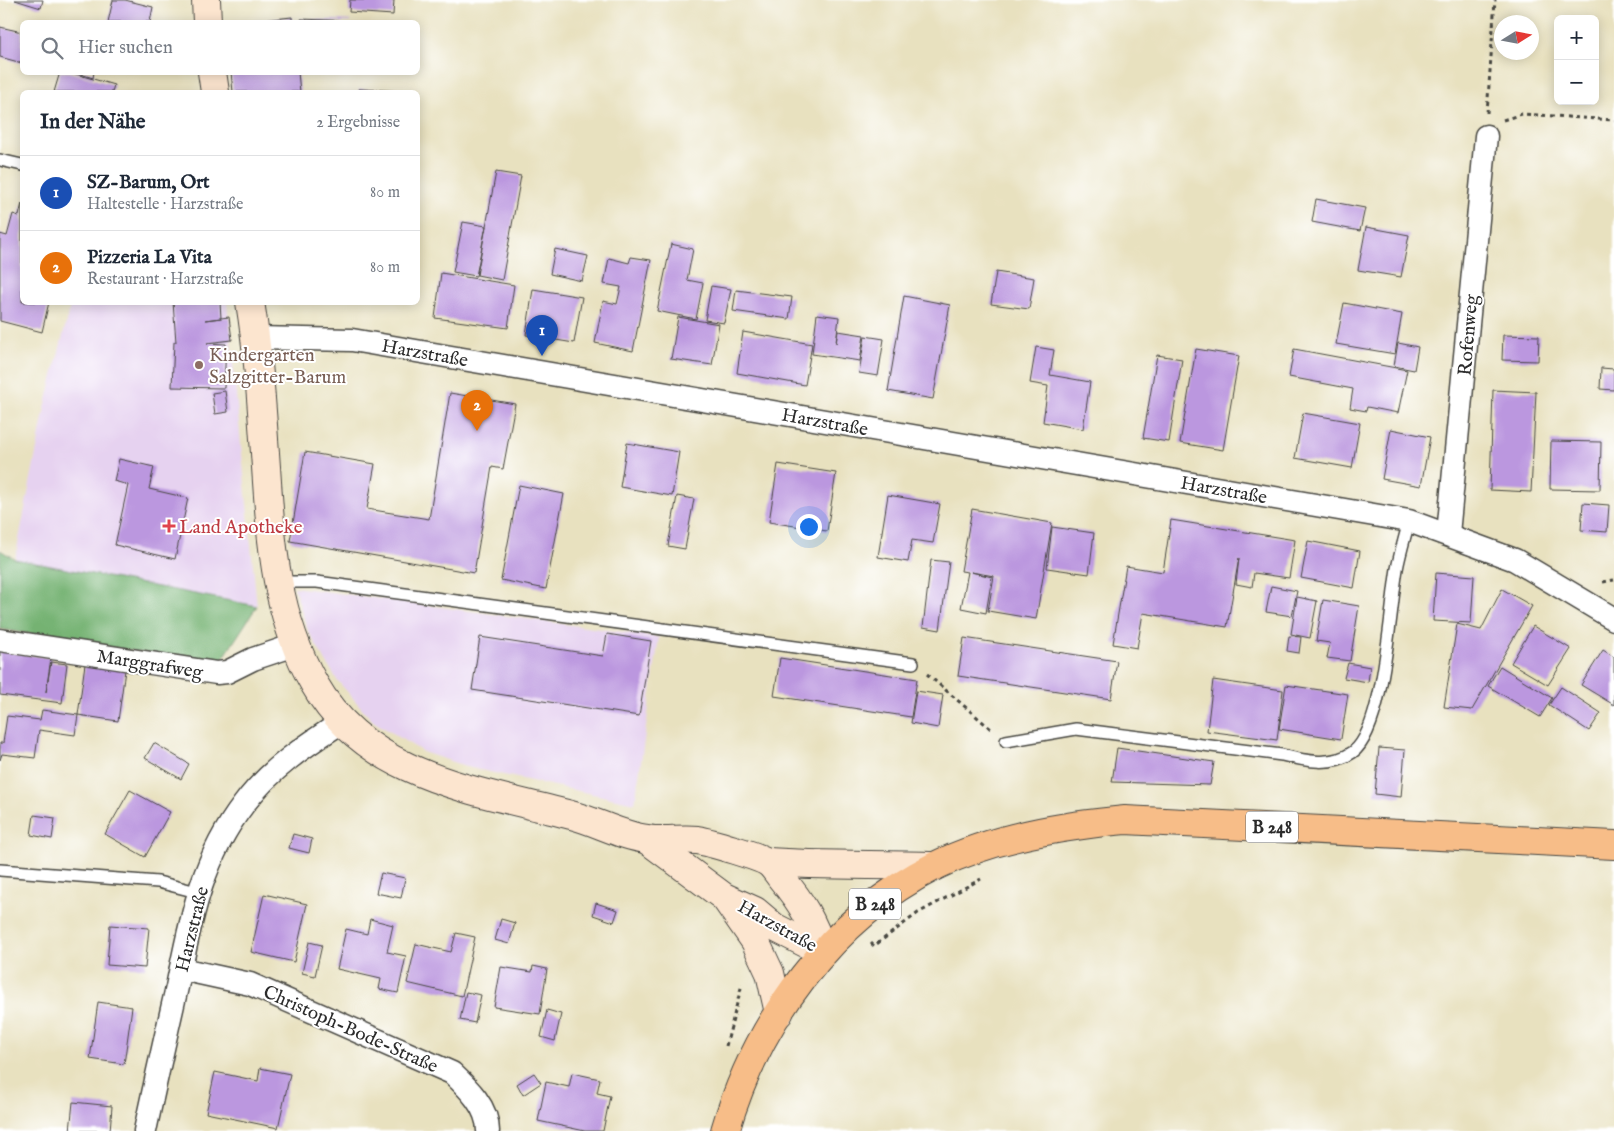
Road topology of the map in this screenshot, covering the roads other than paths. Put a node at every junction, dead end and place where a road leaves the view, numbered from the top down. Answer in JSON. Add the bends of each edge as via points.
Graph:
{"nodes":[{"id":1,"x":206,"y":0,"type":"edge"},
{"id":2,"x":207,"y":20,"type":"edge"},
{"id":3,"x":212,"y":75,"type":"edge"},
{"id":4,"x":215,"y":90,"type":"edge"},
{"id":5,"x":1486,"y":136,"type":"road end"},
{"id":6,"x":0,"y":160,"type":"edge"},
{"id":7,"x":20,"y":165,"type":"edge"},
{"id":8,"x":250,"y":305,"type":"edge"},
{"id":9,"x":256,"y":338,"type":"junction"},
{"id":10,"x":1409,"y":521,"type":"junction"},
{"id":11,"x":1448,"y":534,"type":"junction"},
{"id":12,"x":277,"y":582,"type":"junction"},
{"id":13,"x":1614,"y":619,"type":"edge"},
{"id":14,"x":0,"y":640,"type":"edge"},
{"id":15,"x":295,"y":645,"type":"junction"},
{"id":16,"x":913,"y":662,"type":"road end"},
{"id":17,"x":342,"y":722,"type":"junction"},
{"id":18,"x":1006,"y":742,"type":"road end"},
{"id":19,"x":646,"y":839,"type":"junction"},
{"id":20,"x":1614,"y":845,"type":"edge"},
{"id":21,"x":768,"y":862,"type":"junction"},
{"id":22,"x":936,"y":866,"type":"junction"},
{"id":23,"x":0,"y":870,"type":"edge"},
{"id":24,"x":197,"y":892,"type":"junction"},
{"id":25,"x":724,"y":897,"type":"junction"},
{"id":26,"x":823,"y":952,"type":"junction"},
{"id":27,"x":180,"y":969,"type":"junction"},
{"id":28,"x":779,"y":1013,"type":"junction"},
{"id":29,"x":145,"y":1131,"type":"edge"},
{"id":30,"x":488,"y":1131,"type":"edge"},
{"id":31,"x":725,"y":1131,"type":"edge"}],
"edges":[{"from":1,"to":2,"type":"main road"},
{"from":3,"to":4,"type":"main road"},
{"from":5,"to":11,"type":"street","name":"Rofenweg"},
{"from":6,"to":7,"type":"lane"},
{"from":8,"to":9,"type":"main road"},
{"from":9,"to":10,"type":"street","name":"Harzstraße","via":[[352,340]]},
{"from":9,"to":12,"type":"main road","name":"Harzstraße"},
{"from":10,"to":11,"type":"street","name":"Harzstraße"},
{"from":10,"to":18,"type":"lane","via":[[1398,568],[1376,708],[1365,738],[1352,752],[1333,760],[1309,762],[1282,755],[1076,729]]},
{"from":11,"to":13,"type":"street","name":"Harzstraße","via":[[1515,560]]},
{"from":12,"to":15,"type":"main road","name":"Harzstraße"},
{"from":12,"to":16,"type":"lane","via":[[317,582]]},
{"from":14,"to":15,"type":"street","name":"Marggrafweg","via":[[217,673]]},
{"from":15,"to":17,"type":"main road","name":"Harzstraße","via":[[316,687]]},
{"from":17,"to":19,"type":"main road","name":"Harzstraße","via":[[370,747],[425,776],[579,817]]},
{"from":17,"to":24,"type":"street","name":"Harzstraße","via":[[307,744],[266,778],[244,803],[223,835]]},
{"from":19,"to":21,"type":"main road","name":"Harzstraße","via":[[697,840]]},
{"from":19,"to":25,"type":"main road","name":"Harzstraße"},
{"from":20,"to":22,"type":"main road","number":"B 248","via":[[1125,820],[1079,824],[1026,836],[979,848]]},
{"from":21,"to":22,"type":"main road"},
{"from":21,"to":26,"type":"main road","name":"Harzstraße","via":[[801,902],[814,925]]},
{"from":22,"to":26,"type":"main road","number":"B 248","via":[[876,904]]},
{"from":23,"to":24,"type":"lane","via":[[158,882]]},
{"from":24,"to":27,"type":"street","name":"Harzstraße"},
{"from":25,"to":26,"type":"main road","name":"Harzstraße","via":[[756,911],[774,927]]},
{"from":25,"to":28,"type":"main road","via":[[755,941],[770,973]]},
{"from":26,"to":28,"type":"main road","number":"B 248"},
{"from":27,"to":29,"type":"street","name":"Harzstraße"},
{"from":27,"to":30,"type":"street","name":"Christoph-Bode-Straße","via":[[250,984],[452,1073],[471,1090],[482,1108]]},
{"from":28,"to":31,"type":"main road","number":"B 248","via":[[751,1064]]}]}
